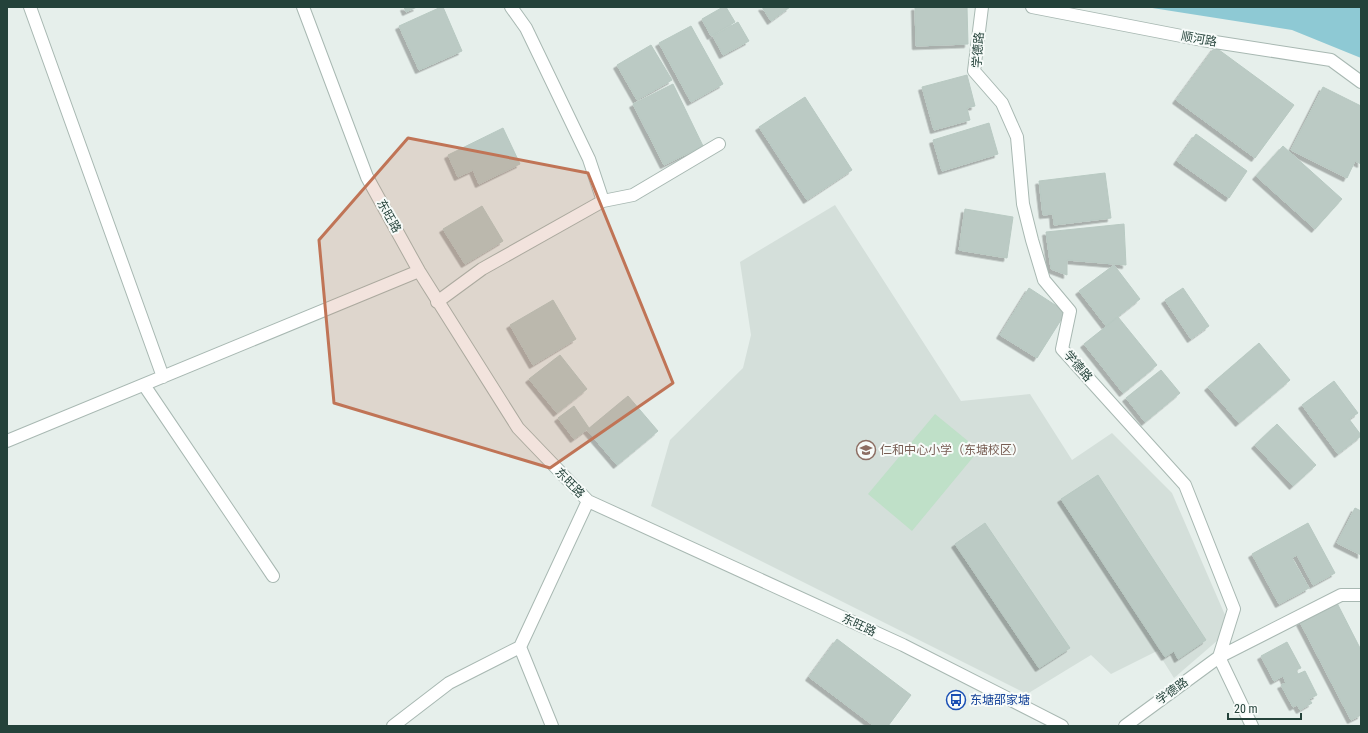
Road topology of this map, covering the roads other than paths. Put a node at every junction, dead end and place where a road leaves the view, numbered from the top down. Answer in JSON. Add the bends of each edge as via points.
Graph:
{"nodes":[{"id":1,"x":30,"y":7,"type":"edge"},
{"id":2,"x":303,"y":7,"type":"edge"},
{"id":3,"x":511,"y":7,"type":"edge"},
{"id":4,"x":982,"y":7,"type":"edge"},
{"id":5,"x":1032,"y":7,"type":"edge"},
{"id":6,"x":1361,"y":82,"type":"edge"},
{"id":7,"x":719,"y":144,"type":"dead end"},
{"id":8,"x":603,"y":201,"type":"junction"},
{"id":9,"x":419,"y":271,"type":"junction"},
{"id":10,"x":437,"y":302,"type":"junction"},
{"id":11,"x":163,"y":377,"type":"junction"},
{"id":12,"x":144,"y":385,"type":"junction"},
{"id":13,"x":7,"y":441,"type":"edge"},
{"id":14,"x":588,"y":501,"type":"junction"},
{"id":15,"x":273,"y":576,"type":"dead end"},
{"id":16,"x":1361,"y":596,"type":"edge"},
{"id":17,"x":520,"y":647,"type":"junction"},
{"id":18,"x":1219,"y":657,"type":"junction"},
{"id":19,"x":394,"y":726,"type":"edge"},
{"id":20,"x":552,"y":726,"type":"edge"},
{"id":21,"x":1062,"y":726,"type":"edge"},
{"id":22,"x":1125,"y":726,"type":"edge"},
{"id":23,"x":1252,"y":726,"type":"edge"}],
"edges":[{"from":1,"to":11,"type":"street"},
{"from":2,"to":9,"type":"street","name":"东旺路","via":[[367,177]]},
{"from":3,"to":8,"type":"street","via":[[526,28],[589,159]]},
{"from":4,"to":18,"type":"street","name":"学德路","via":[[974,71],[1002,103],[1017,137],[1023,204],[1042,274],[1044,280],[1070,311],[1062,349],[1185,485],[1234,609]]},
{"from":5,"to":6,"type":"street","name":"顺河路","via":[[1202,40],[1331,60]]},
{"from":7,"to":8,"type":"street","via":[[633,195]]},
{"from":8,"to":10,"type":"street","via":[[482,269]]},
{"from":9,"to":10,"type":"street","name":"东旺路"},
{"from":9,"to":11,"type":"street"},
{"from":10,"to":14,"type":"street","name":"东旺路","via":[[518,428]]},
{"from":11,"to":12,"type":"street"},
{"from":12,"to":13,"type":"street"},
{"from":12,"to":15,"type":"street"},
{"from":14,"to":17,"type":"street"},
{"from":14,"to":21,"type":"street","name":"东旺路","via":[[903,646]]},
{"from":16,"to":18,"type":"street","via":[[1341,595]]},
{"from":17,"to":19,"type":"street","via":[[448,683]]},
{"from":17,"to":20,"type":"street"},
{"from":18,"to":22,"type":"street","name":"学德路"},
{"from":18,"to":23,"type":"street"}]}
